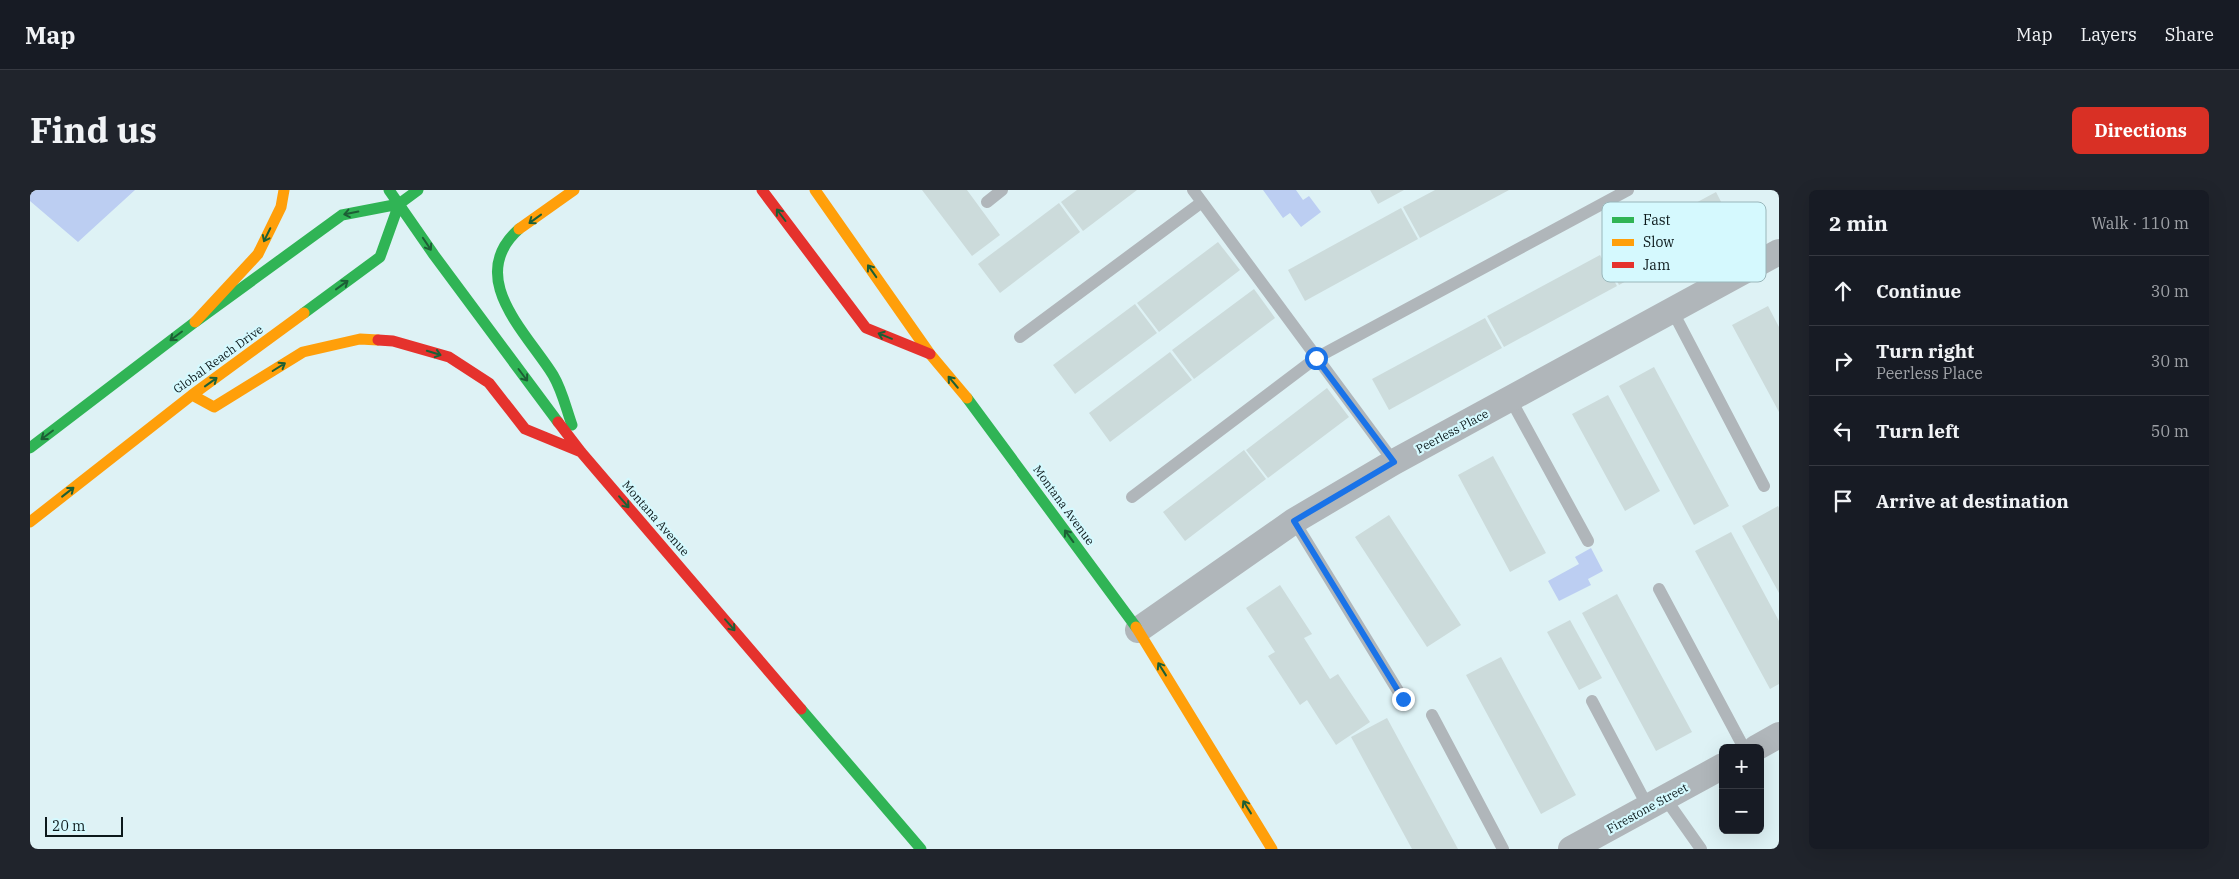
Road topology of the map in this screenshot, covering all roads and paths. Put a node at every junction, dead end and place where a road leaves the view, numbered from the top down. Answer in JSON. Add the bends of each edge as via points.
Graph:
{"nodes":[{"id":1,"x":284,"y":190,"type":"edge"},
{"id":2,"x":389,"y":190,"type":"edge"},
{"id":3,"x":418,"y":190,"type":"edge"},
{"id":4,"x":574,"y":190,"type":"edge"},
{"id":5,"x":762,"y":190,"type":"edge"},
{"id":6,"x":815,"y":190,"type":"edge"},
{"id":7,"x":1002,"y":190,"type":"edge"},
{"id":8,"x":1193,"y":190,"type":"edge"},
{"id":9,"x":1628,"y":190,"type":"edge"},
{"id":10,"x":987,"y":202,"type":"dead end"},
{"id":11,"x":1202,"y":202,"type":"junction"},
{"id":12,"x":1606,"y":202,"type":"edge"},
{"id":13,"x":399,"y":204,"type":"junction"},
{"id":14,"x":1602,"y":204,"type":"edge"},
{"id":15,"x":1779,"y":252,"type":"edge"},
{"id":16,"x":1766,"y":259,"type":"edge"},
{"id":17,"x":1724,"y":282,"type":"edge"},
{"id":18,"x":1672,"y":310,"type":"junction"},
{"id":19,"x":195,"y":322,"type":"junction"},
{"id":20,"x":1020,"y":337,"type":"dead end"},
{"id":21,"x":930,"y":354,"type":"junction"},
{"id":22,"x":1316,"y":358,"type":"junction"},
{"id":23,"x":192,"y":395,"type":"junction"},
{"id":24,"x":1511,"y":400,"type":"junction"},
{"id":25,"x":30,"y":448,"type":"edge"},
{"id":26,"x":581,"y":452,"type":"junction"},
{"id":27,"x":1394,"y":462,"type":"junction"},
{"id":28,"x":1764,"y":486,"type":"dead end"},
{"id":29,"x":1132,"y":497,"type":"dead end"},
{"id":30,"x":1294,"y":521,"type":"junction"},
{"id":31,"x":30,"y":522,"type":"edge"},
{"id":32,"x":1588,"y":540,"type":"dead end"},
{"id":33,"x":1659,"y":589,"type":"dead end"},
{"id":34,"x":1138,"y":630,"type":"junction"},
{"id":35,"x":1403,"y":699,"type":"dead end"},
{"id":36,"x":1592,"y":701,"type":"dead end"},
{"id":37,"x":1432,"y":715,"type":"dead end"},
{"id":38,"x":1779,"y":735,"type":"edge"},
{"id":39,"x":1742,"y":744,"type":"edge"},
{"id":40,"x":1763,"y":744,"type":"edge"},
{"id":41,"x":1719,"y":768,"type":"edge"},
{"id":42,"x":1656,"y":802,"type":"junction"},
{"id":43,"x":922,"y":849,"type":"edge"},
{"id":44,"x":1272,"y":849,"type":"edge"},
{"id":45,"x":1503,"y":849,"type":"edge"},
{"id":46,"x":1571,"y":849,"type":"edge"},
{"id":47,"x":1701,"y":849,"type":"edge"}],
"edges":[{"from":1,"to":19,"type":"main road","one_way":true,"via":[[281,207],[258,254]]},
{"from":2,"to":13,"type":"main road","name":"Montana Avenue"},
{"from":3,"to":13,"type":"main road"},
{"from":4,"to":26,"type":"main road","one_way":true,"via":[[512,236],[498,258],[496,278],[504,303],[554,377]]},
{"from":21,"to":5,"type":"main road","one_way":true,"via":[[866,328]]},
{"from":21,"to":6,"type":"main road","name":"Montana Avenue","one_way":true},
{"from":7,"to":10,"type":"lane"},
{"from":8,"to":11,"type":"lane"},
{"from":9,"to":12,"type":"lane"},
{"from":11,"to":20,"type":"lane"},
{"from":11,"to":22,"type":"lane"},
{"from":13,"to":19,"type":"main road","one_way":true,"via":[[342,215]]},
{"from":23,"to":13,"type":"main road","name":"Global Reach Drive","one_way":true,"via":[[380,257]]},
{"from":13,"to":26,"type":"main road","name":"Montana Avenue","one_way":true},
{"from":14,"to":22,"type":"lane"},
{"from":15,"to":16,"type":"street","name":"Peerless Place"},
{"from":17,"to":18,"type":"street","name":"Peerless Place"},
{"from":18,"to":24,"type":"street","name":"Peerless Place"},
{"from":18,"to":28,"type":"lane"},
{"from":19,"to":25,"type":"main road","one_way":true},
{"from":34,"to":21,"type":"main road","name":"Montana Avenue","one_way":true,"via":[[977,410]]},
{"from":22,"to":27,"type":"lane"},
{"from":22,"to":29,"type":"lane"},
{"from":23,"to":26,"type":"main road","one_way":true,"via":[[214,407],[303,352],[360,339],[393,341],[449,357],[489,383],[524,429]]},
{"from":31,"to":23,"type":"main road","name":"Global Reach Drive","one_way":true},
{"from":24,"to":27,"type":"street","name":"Peerless Place"},
{"from":24,"to":32,"type":"lane"},
{"from":26,"to":43,"type":"main road","name":"Montana Avenue","one_way":true},
{"from":27,"to":30,"type":"street","name":"Peerless Place"},
{"from":30,"to":34,"type":"street","name":"Peerless Place"},
{"from":30,"to":35,"type":"lane"},
{"from":33,"to":39,"type":"lane"},
{"from":44,"to":34,"type":"main road","name":"Montana Avenue","one_way":true},
{"from":36,"to":42,"type":"lane"},
{"from":37,"to":45,"type":"lane"},
{"from":38,"to":40,"type":"street"},
{"from":41,"to":42,"type":"street","name":"Firestone Street"},
{"from":42,"to":46,"type":"street","name":"Firestone Street"},
{"from":42,"to":47,"type":"lane"}]}
